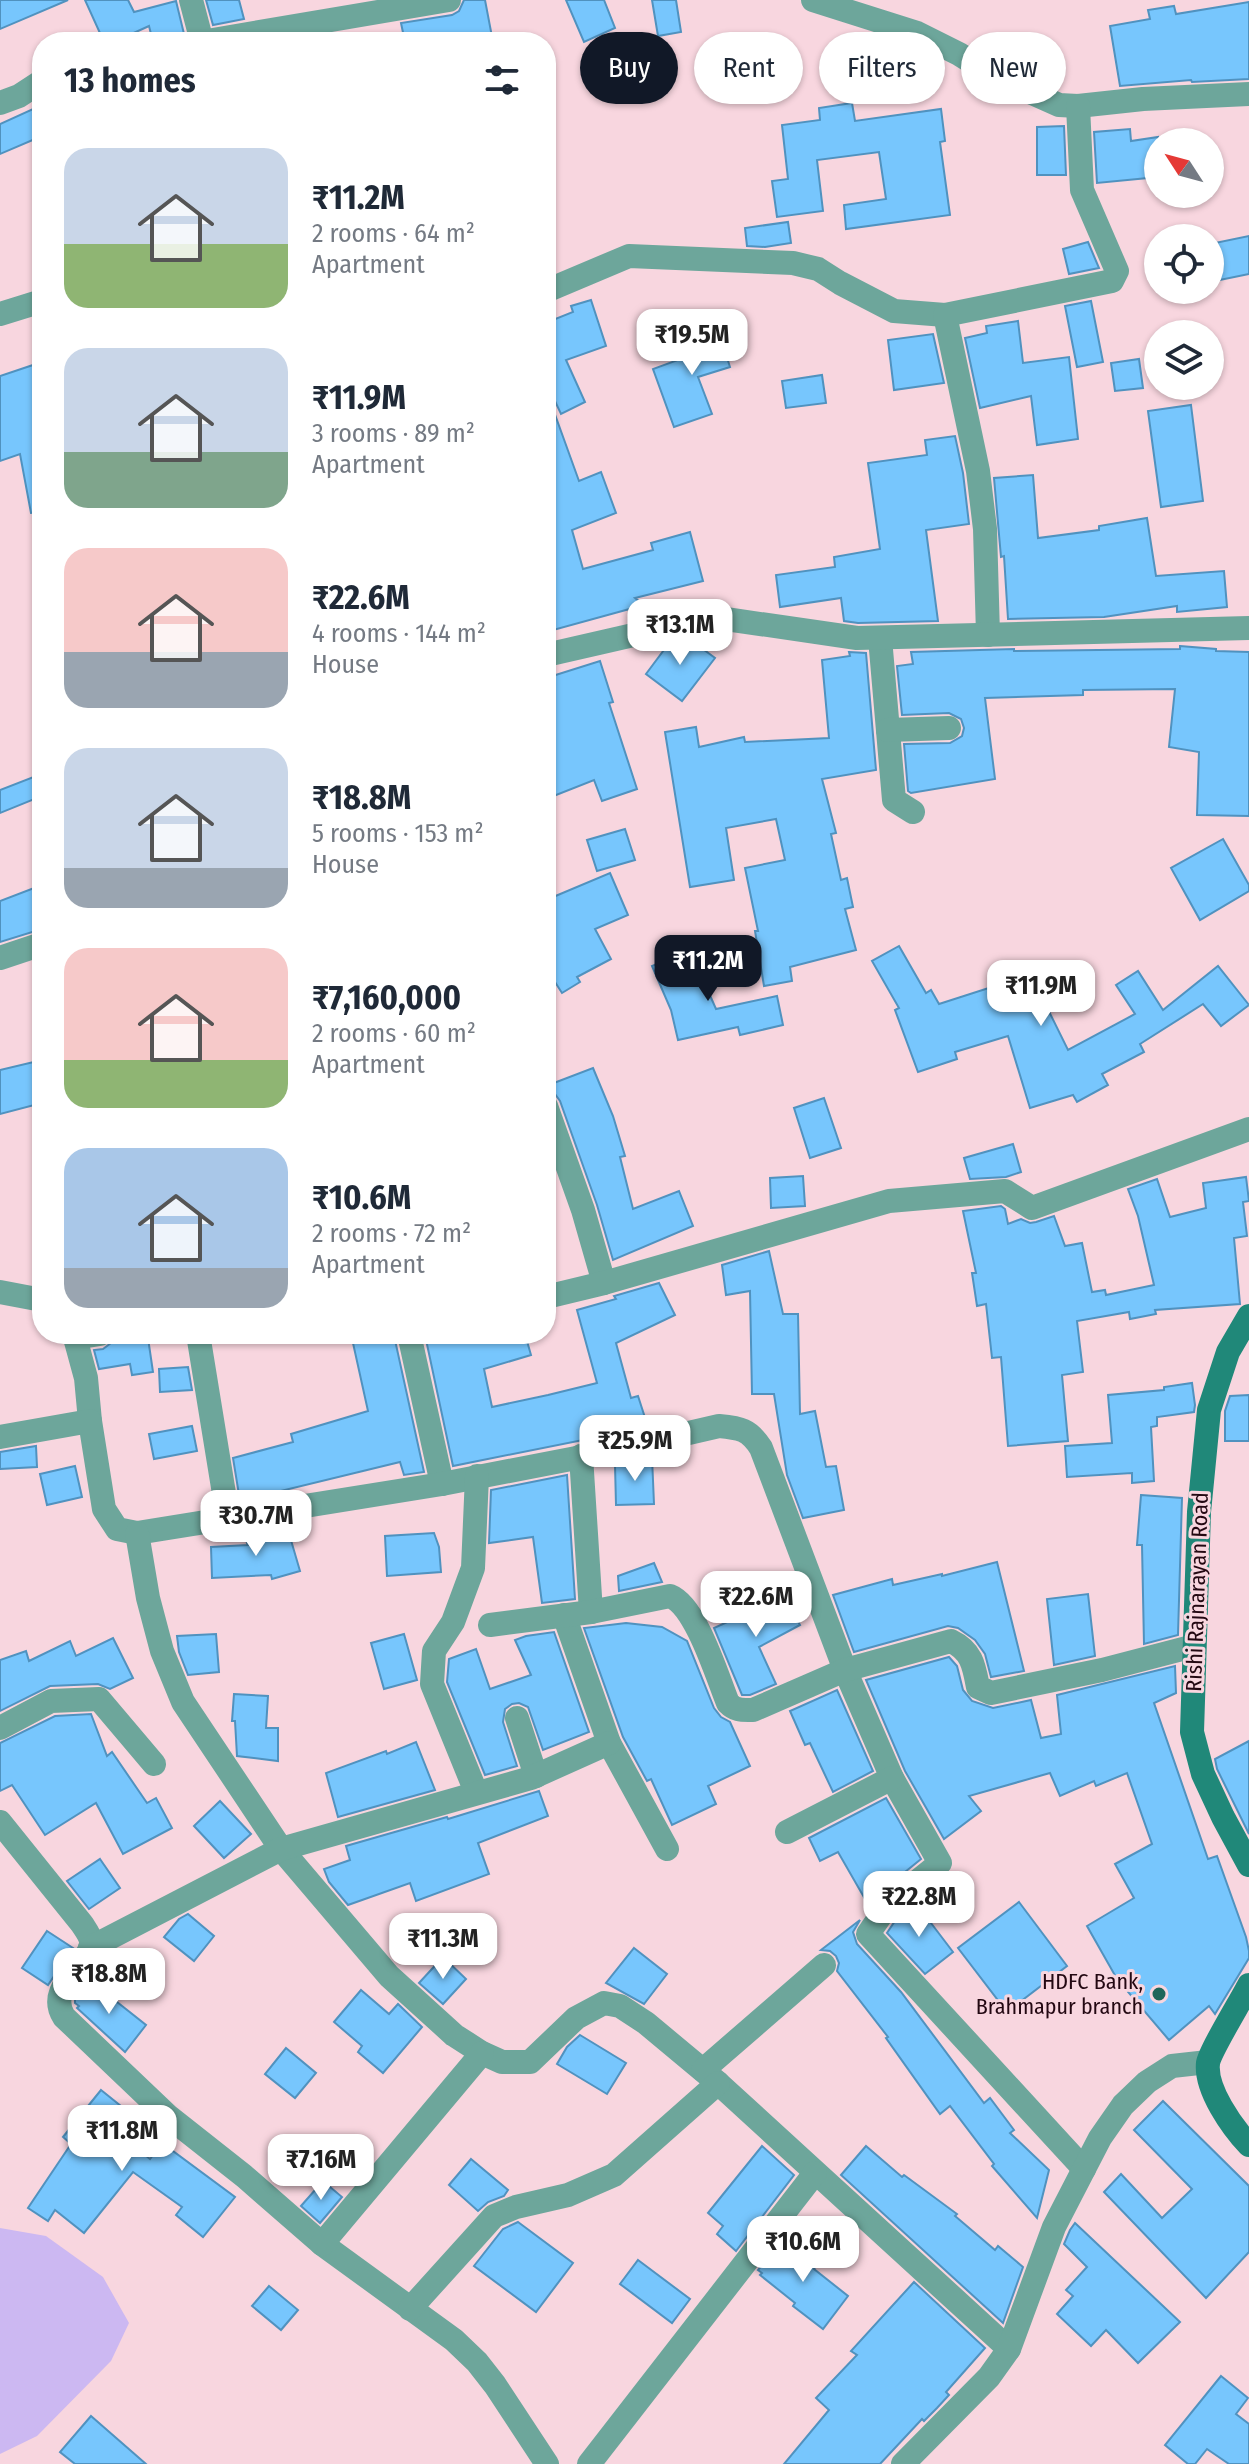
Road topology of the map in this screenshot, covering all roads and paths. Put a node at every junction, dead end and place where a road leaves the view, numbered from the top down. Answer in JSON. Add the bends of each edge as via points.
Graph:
{"nodes":[{"id":1,"x":191,"y":0,"type":"edge"},
{"id":2,"x":449,"y":0,"type":"edge"},
{"id":3,"x":813,"y":0,"type":"edge"},
{"id":4,"x":199,"y":32,"type":"edge"},
{"id":5,"x":260,"y":32,"type":"edge"},
{"id":6,"x":32,"y":88,"type":"edge"},
{"id":7,"x":1249,"y":94,"type":"edge"},
{"id":8,"x":0,"y":103,"type":"edge"},
{"id":9,"x":1078,"y":106,"type":"junction"},
{"id":10,"x":556,"y":287,"type":"edge"},
{"id":11,"x":32,"y":304,"type":"edge"},
{"id":12,"x":0,"y":314,"type":"edge"},
{"id":13,"x":945,"y":315,"type":"junction"},
{"id":14,"x":1249,"y":628,"type":"edge"},
{"id":15,"x":988,"y":635,"type":"junction"},
{"id":16,"x":880,"y":638,"type":"junction"},
{"id":17,"x":556,"y":653,"type":"edge"},
{"id":18,"x":949,"y":728,"type":"dead end"},
{"id":19,"x":888,"y":730,"type":"junction"},
{"id":20,"x":913,"y":812,"type":"dead end"},
{"id":21,"x":32,"y":947,"type":"edge"},
{"id":22,"x":0,"y":958,"type":"edge"},
{"id":23,"x":1249,"y":1129,"type":"edge"},
{"id":24,"x":556,"y":1134,"type":"edge"},
{"id":25,"x":604,"y":1283,"type":"junction"},
{"id":26,"x":0,"y":1292,"type":"edge"},
{"id":27,"x":556,"y":1295,"type":"edge"},
{"id":28,"x":32,"y":1298,"type":"edge"},
{"id":29,"x":1249,"y":1316,"type":"edge"},
{"id":30,"x":77,"y":1344,"type":"edge"},
{"id":31,"x":200,"y":1344,"type":"edge"},
{"id":32,"x":411,"y":1344,"type":"edge"},
{"id":33,"x":90,"y":1421,"type":"junction"},
{"id":34,"x":0,"y":1437,"type":"edge"},
{"id":35,"x":581,"y":1456,"type":"junction"},
{"id":36,"x":477,"y":1476,"type":"junction"},
{"id":37,"x":442,"y":1484,"type":"junction"},
{"id":38,"x":228,"y":1518,"type":"junction"},
{"id":39,"x":137,"y":1533,"type":"junction"},
{"id":40,"x":591,"y":1612,"type":"junction"},
{"id":41,"x":564,"y":1615,"type":"junction"},
{"id":42,"x":490,"y":1625,"type":"dead end"},
{"id":43,"x":1194,"y":1646,"type":"junction"},
{"id":44,"x":845,"y":1670,"type":"junction"},
{"id":45,"x":517,"y":1718,"type":"dead end"},
{"id":46,"x":0,"y":1728,"type":"edge"},
{"id":47,"x":609,"y":1743,"type":"junction"},
{"id":48,"x":154,"y":1764,"type":"dead end"},
{"id":49,"x":536,"y":1776,"type":"junction"},
{"id":50,"x":892,"y":1778,"type":"junction"},
{"id":51,"x":476,"y":1792,"type":"junction"},
{"id":52,"x":0,"y":1822,"type":"edge"},
{"id":53,"x":787,"y":1832,"type":"dead end"},
{"id":54,"x":281,"y":1849,"type":"junction"},
{"id":55,"x":667,"y":1849,"type":"dead end"},
{"id":56,"x":1249,"y":1865,"type":"edge"},
{"id":57,"x":90,"y":1948,"type":"junction"},
{"id":58,"x":824,"y":1965,"type":"dead end"},
{"id":59,"x":1249,"y":1985,"type":"edge"},
{"id":60,"x":482,"y":2053,"type":"junction"},
{"id":61,"x":1208,"y":2062,"type":"junction"},
{"id":62,"x":710,"y":2076,"type":"junction"},
{"id":63,"x":1249,"y":2145,"type":"edge"},
{"id":64,"x":1084,"y":2169,"type":"junction"},
{"id":65,"x":815,"y":2173,"type":"junction"},
{"id":66,"x":322,"y":2244,"type":"junction"},
{"id":67,"x":410,"y":2309,"type":"junction"},
{"id":68,"x":1009,"y":2349,"type":"junction"},
{"id":69,"x":547,"y":2464,"type":"edge"},
{"id":70,"x":589,"y":2464,"type":"edge"},
{"id":71,"x":903,"y":2464,"type":"edge"}],
"edges":[{"from":1,"to":4,"type":"street"},
{"from":2,"to":5,"type":"street"},
{"from":3,"to":9,"type":"street","via":[[917,33],[1038,97]]},
{"from":6,"to":8,"type":"street"},
{"from":7,"to":9,"type":"street"},
{"from":9,"to":13,"type":"street","via":[[1082,190],[1117,271],[1112,281]]},
{"from":10,"to":13,"type":"street","via":[[629,256],[793,263],[818,269],[894,311]]},
{"from":11,"to":12,"type":"street"},
{"from":13,"to":15,"type":"street","via":[[978,471]]},
{"from":14,"to":15,"type":"street"},
{"from":15,"to":16,"type":"street"},
{"from":16,"to":17,"type":"street","via":[[712,617]]},
{"from":16,"to":19,"type":"street"},
{"from":18,"to":19,"type":"street"},
{"from":19,"to":20,"type":"street","via":[[894,800]]},
{"from":21,"to":22,"type":"street"},
{"from":23,"to":25,"type":"street","via":[[1032,1208],[1005,1191],[889,1201]]},
{"from":24,"to":25,"type":"street"},
{"from":25,"to":27,"type":"street"},
{"from":26,"to":28,"type":"street"},
{"from":29,"to":43,"type":"main road","name":"Rishi Rajnarayan Road","via":[[1228,1352],[1209,1410]]},
{"from":30,"to":33,"type":"street"},
{"from":31,"to":38,"type":"street"},
{"from":32,"to":37,"type":"street"},
{"from":33,"to":34,"type":"street"},
{"from":33,"to":39,"type":"street","via":[[104,1509],[117,1529]]},
{"from":35,"to":36,"type":"street"},
{"from":35,"to":40,"type":"street"},
{"from":35,"to":44,"type":"street","via":[[719,1426],[753,1435]]},
{"from":36,"to":37,"type":"street"},
{"from":36,"to":51,"type":"street","via":[[473,1568],[453,1622],[434,1651],[432,1684]]},
{"from":37,"to":38,"type":"street"},
{"from":38,"to":39,"type":"street"},
{"from":39,"to":54,"type":"street","via":[[162,1651],[183,1702]]},
{"from":40,"to":41,"type":"street"},
{"from":40,"to":44,"type":"street","via":[[670,1596],[680,1600],[734,1709],[753,1710]]},
{"from":41,"to":42,"type":"street"},
{"from":41,"to":47,"type":"street"},
{"from":43,"to":44,"type":"street","via":[[991,1693],[978,1687],[972,1659],[951,1641]]},
{"from":43,"to":56,"type":"main road","name":"Rishi Rajnarayan Road","via":[[1192,1732],[1203,1774]]},
{"from":44,"to":50,"type":"street"},
{"from":45,"to":49,"type":"street"},
{"from":46,"to":48,"type":"street","via":[[51,1701],[99,1699]]},
{"from":47,"to":49,"type":"street"},
{"from":47,"to":55,"type":"street"},
{"from":49,"to":51,"type":"street"},
{"from":50,"to":53,"type":"street"},
{"from":50,"to":64,"type":"street","via":[[940,1863],[888,1905],[868,1934]]},
{"from":51,"to":54,"type":"street"},
{"from":52,"to":57,"type":"street","via":[[82,1924]]},
{"from":54,"to":57,"type":"street"},
{"from":54,"to":60,"type":"street","via":[[389,1976]]},
{"from":57,"to":66,"type":"street","via":[[59,1999],[64,2017],[168,2116]]},
{"from":58,"to":62,"type":"street"},
{"from":59,"to":61,"type":"main road"},
{"from":60,"to":62,"type":"street","via":[[502,2062],[530,2062],[576,2018],[604,2003],[620,2006],[646,2023]]},
{"from":60,"to":66,"type":"street"},
{"from":61,"to":63,"type":"main road","via":[[1212,2088],[1231,2126]]},
{"from":61,"to":64,"type":"street","via":[[1172,2066],[1147,2082],[1123,2105]]},
{"from":62,"to":65,"type":"street"},
{"from":62,"to":67,"type":"street","via":[[614,2175],[568,2195],[494,2216]]},
{"from":64,"to":68,"type":"street","via":[[1054,2227]]},
{"from":65,"to":68,"type":"street"},
{"from":65,"to":70,"type":"street"},
{"from":66,"to":67,"type":"street"},
{"from":67,"to":69,"type":"street","via":[[477,2362]]},
{"from":68,"to":71,"type":"street","via":[[989,2377]]}]}
